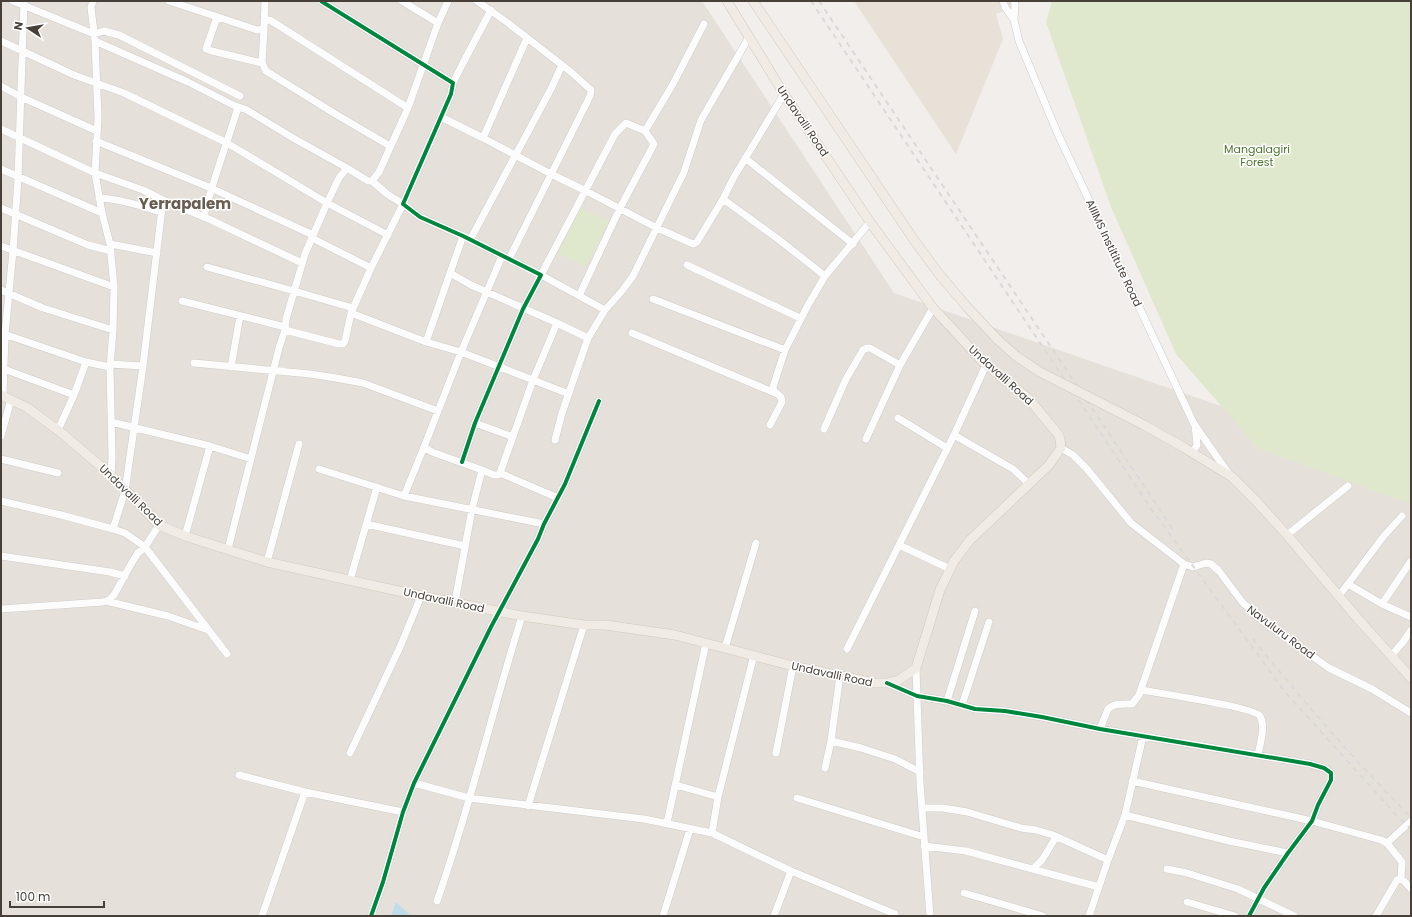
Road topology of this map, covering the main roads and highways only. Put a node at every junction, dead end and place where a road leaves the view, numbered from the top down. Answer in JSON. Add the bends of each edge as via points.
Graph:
{"nodes":[{"id":1,"x":727,"y":1,"type":"edge"},
{"id":2,"x":753,"y":1,"type":"edge"},
{"id":3,"x":5,"y":396,"type":"edge"},
{"id":4,"x":1411,"y":678,"type":"edge"}],
"edges":[{"from":1,"to":3,"type":"main road","name":"Undavalli Road","via":[[784,94],[870,222],[933,308],[986,365],[1028,398],[1060,438],[1061,448],[1049,465],[970,540],[954,561],[940,590],[916,668],[899,680],[887,684],[874,683],[792,666],[675,635],[500,612],[267,562],[185,536],[159,525],[111,475],[58,430],[26,407]]},
{"from":2,"to":4,"type":"main road","bridge":true,"via":[[914,240],[939,274],[998,340],[1040,372],[1144,425],[1232,478],[1287,535]]}]}
